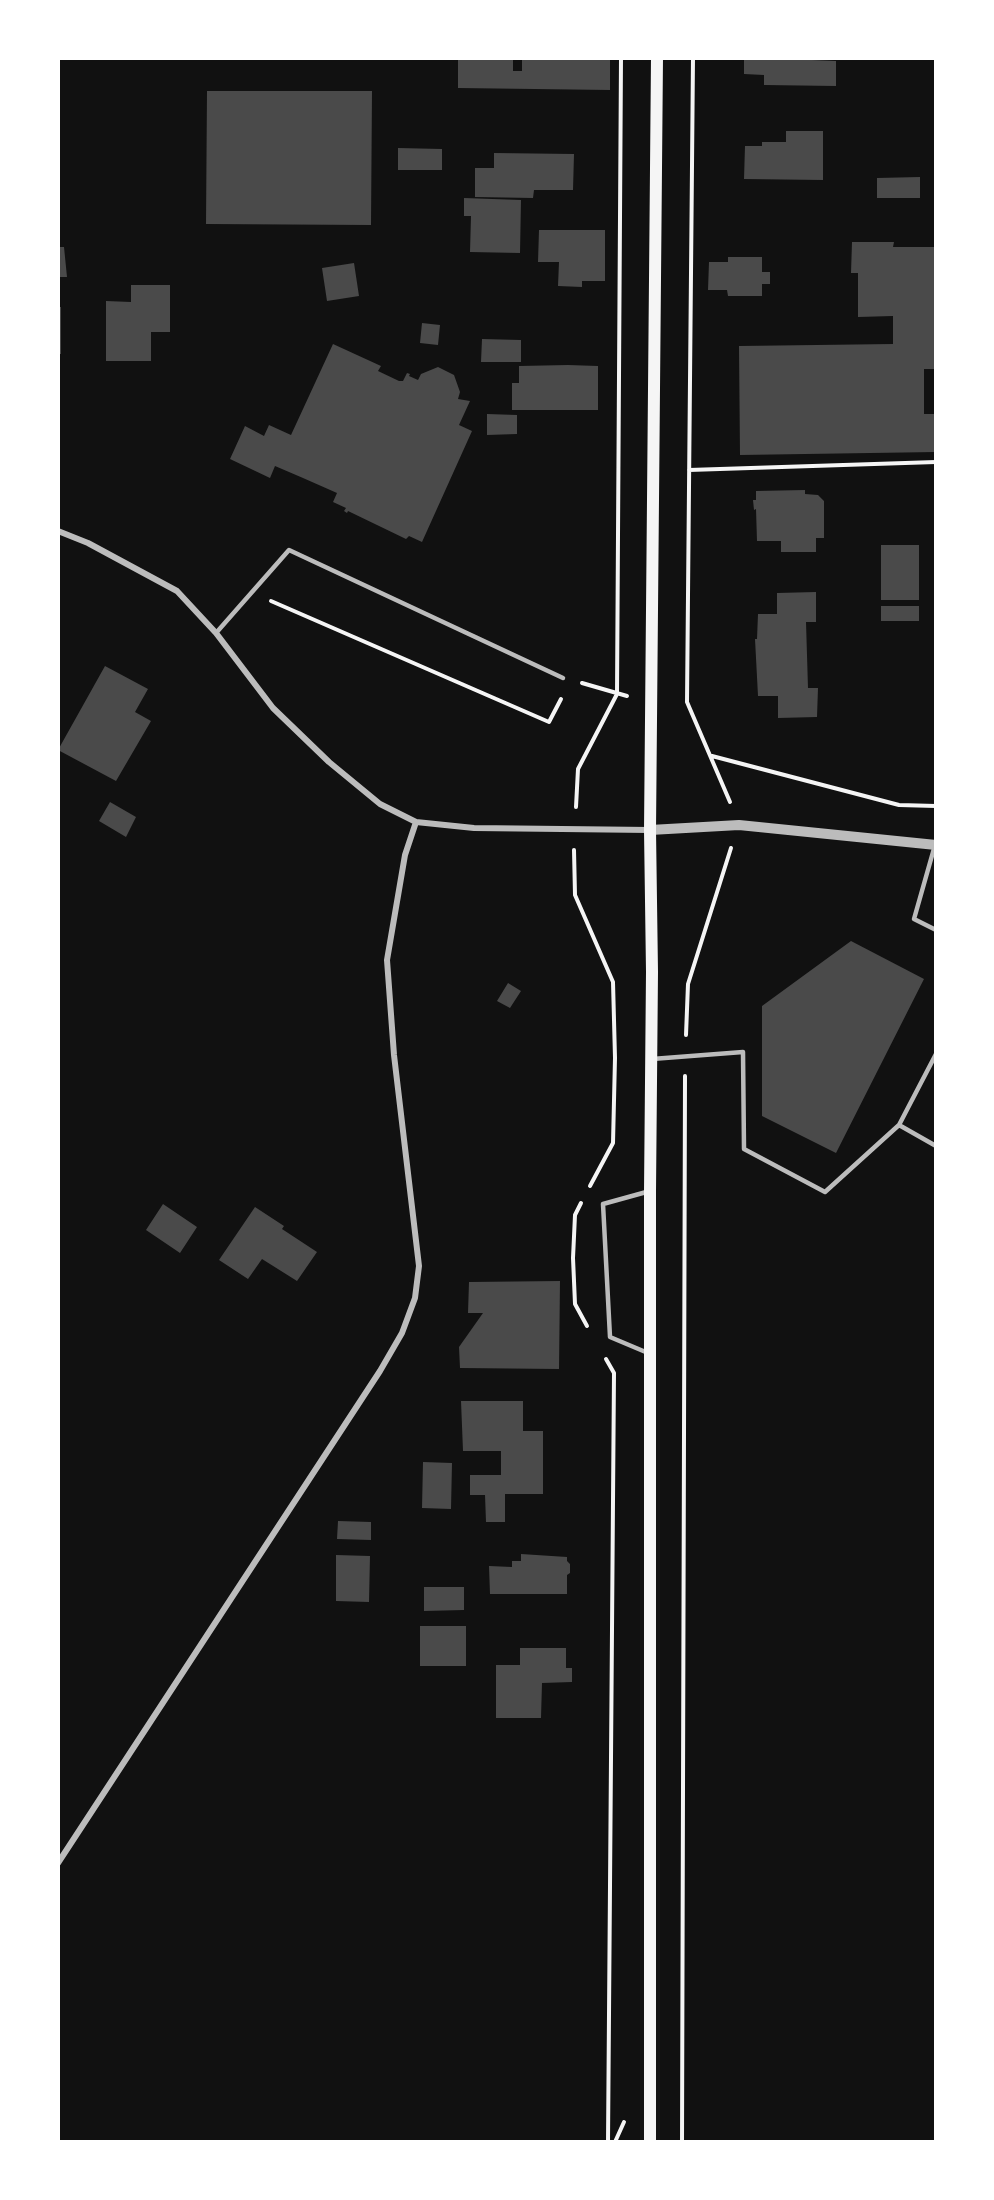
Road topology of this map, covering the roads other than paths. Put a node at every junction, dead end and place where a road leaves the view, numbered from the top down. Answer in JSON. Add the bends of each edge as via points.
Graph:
{"nodes":[{"id":1,"x":657,"y":58,"type":"edge"},
{"id":2,"x":58,"y":531,"type":"edge"},
{"id":3,"x":216,"y":633,"type":"junction"},
{"id":4,"x":563,"y":678,"type":"road end"},
{"id":5,"x":416,"y":822,"type":"junction"},
{"id":6,"x":650,"y":830,"type":"junction"},
{"id":7,"x":935,"y":845,"type":"edge"},
{"id":8,"x":936,"y":930,"type":"edge"},
{"id":9,"x":936,"y":1054,"type":"edge"},
{"id":10,"x":652,"y":1059,"type":"junction"},
{"id":11,"x":899,"y":1125,"type":"junction"},
{"id":12,"x":936,"y":1146,"type":"edge"},
{"id":13,"x":650,"y":1191,"type":"junction"},
{"id":14,"x":651,"y":1354,"type":"junction"},
{"id":15,"x":58,"y":1863,"type":"edge"},
{"id":16,"x":650,"y":2142,"type":"edge"}],
"edges":[{"from":1,"to":6,"type":"main road"},
{"from":2,"to":3,"type":"street","via":[[177,591]]},
{"from":3,"to":4,"type":"lane","via":[[289,550]]},
{"from":3,"to":5,"type":"street","via":[[273,708],[329,762],[380,804]]},
{"from":5,"to":6,"type":"street","via":[[474,828]]},
{"from":5,"to":15,"type":"street","via":[[405,855],[387,960],[419,1266],[415,1298],[402,1333],[380,1371]]},
{"from":6,"to":7,"type":"street","via":[[739,825]]},
{"from":6,"to":10,"type":"main road"},
{"from":7,"to":8,"type":"lane","via":[[914,919]]},
{"from":9,"to":11,"type":"lane"},
{"from":10,"to":11,"type":"lane","via":[[743,1052],[744,1149],[825,1192]]},
{"from":10,"to":13,"type":"main road"},
{"from":11,"to":12,"type":"lane"},
{"from":13,"to":14,"type":"main road"},
{"from":13,"to":14,"type":"lane","via":[[603,1204],[610,1337]]},
{"from":14,"to":16,"type":"main road"}]}
